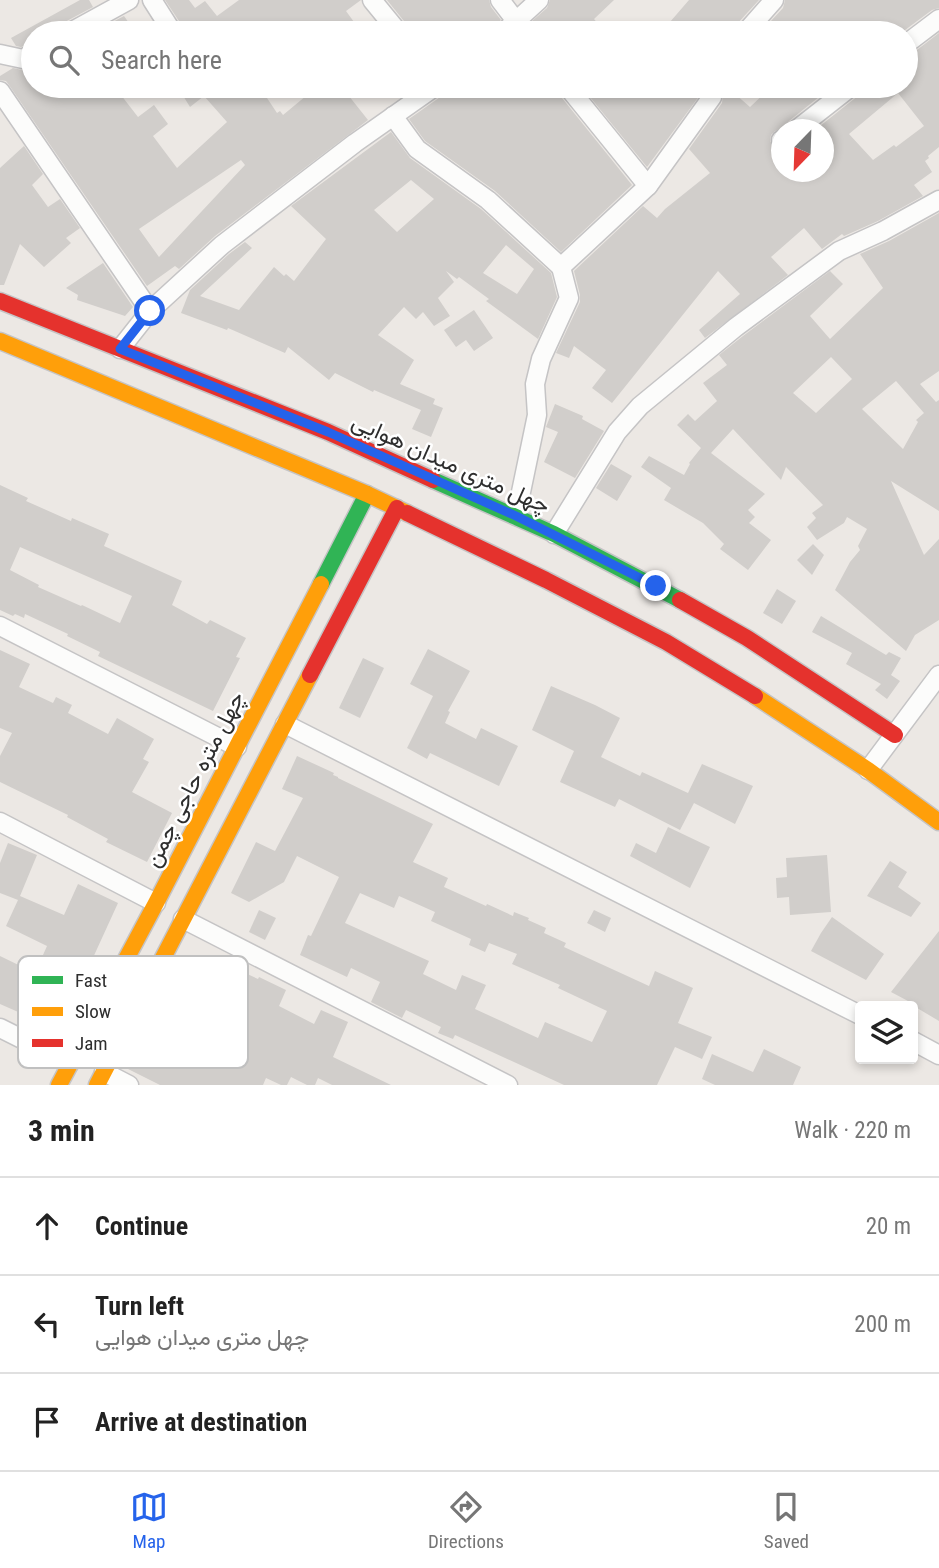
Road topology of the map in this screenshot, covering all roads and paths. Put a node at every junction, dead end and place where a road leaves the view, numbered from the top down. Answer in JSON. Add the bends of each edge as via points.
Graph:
{"nodes":[{"id":1,"x":129,"y":0,"type":"edge"},
{"id":2,"x":152,"y":0,"type":"edge"},
{"id":3,"x":372,"y":0,"type":"edge"},
{"id":4,"x":500,"y":0,"type":"edge"},
{"id":5,"x":539,"y":0,"type":"edge"},
{"id":6,"x":774,"y":0,"type":"edge"},
{"id":7,"x":939,"y":19,"type":"edge"},
{"id":8,"x":91,"y":21,"type":"edge"},
{"id":9,"x":165,"y":21,"type":"edge"},
{"id":10,"x":389,"y":21,"type":"edge"},
{"id":11,"x":511,"y":21,"type":"edge"},
{"id":12,"x":522,"y":21,"type":"edge"},
{"id":13,"x":756,"y":21,"type":"edge"},
{"id":14,"x":918,"y":35,"type":"edge"},
{"id":15,"x":0,"y":54,"type":"edge"},
{"id":16,"x":21,"y":59,"type":"edge"},
{"id":17,"x":0,"y":91,"type":"edge"},
{"id":18,"x":419,"y":98,"type":"edge"},
{"id":19,"x":577,"y":98,"type":"edge"},
{"id":20,"x":711,"y":98,"type":"edge"},
{"id":21,"x":837,"y":98,"type":"edge"},
{"id":22,"x":393,"y":116,"type":"junction"},
{"id":23,"x":810,"y":119,"type":"edge"},
{"id":24,"x":648,"y":186,"type":"junction"},
{"id":25,"x":939,"y":200,"type":"edge"},
{"id":26,"x":561,"y":267,"type":"junction"},
{"id":27,"x":0,"y":301,"type":"edge"},
{"id":28,"x":150,"y":311,"type":"junction"},
{"id":29,"x":0,"y":341,"type":"edge"},
{"id":30,"x":120,"y":349,"type":"junction"},
{"id":31,"x":368,"y":494,"type":"junction"},
{"id":32,"x":397,"y":508,"type":"junction"},
{"id":33,"x":516,"y":516,"type":"junction"},
{"id":34,"x":554,"y":534,"type":"junction"},
{"id":35,"x":0,"y":626,"type":"edge"},
{"id":36,"x":939,"y":675,"type":"edge"},
{"id":37,"x":285,"y":724,"type":"junction"},
{"id":38,"x":895,"y":735,"type":"junction"},
{"id":39,"x":237,"y":747,"type":"junction"},
{"id":40,"x":868,"y":770,"type":"junction"},
{"id":41,"x":0,"y":822,"type":"edge"},
{"id":42,"x":939,"y":822,"type":"edge"},
{"id":43,"x":156,"y":903,"type":"junction"},
{"id":44,"x":183,"y":919,"type":"junction"},
{"id":45,"x":128,"y":956,"type":"edge"},
{"id":46,"x":164,"y":956,"type":"edge"},
{"id":47,"x":855,"y":1012,"type":"edge"},
{"id":48,"x":0,"y":1028,"type":"edge"},
{"id":49,"x":18,"y":1037,"type":"edge"},
{"id":50,"x":918,"y":1044,"type":"edge"},
{"id":51,"x":939,"y":1055,"type":"edge"},
{"id":52,"x":68,"y":1068,"type":"edge"},
{"id":53,"x":100,"y":1078,"type":"edge"},
{"id":54,"x":59,"y":1085,"type":"edge"},
{"id":55,"x":129,"y":1085,"type":"edge"},
{"id":56,"x":508,"y":1085,"type":"edge"}],
"edges":[{"from":1,"to":8,"type":"street"},
{"from":2,"to":9,"type":"street"},
{"from":3,"to":10,"type":"street"},
{"from":4,"to":11,"type":"street"},
{"from":5,"to":12,"type":"street"},
{"from":6,"to":13,"type":"street"},
{"from":7,"to":14,"type":"street"},
{"from":15,"to":16,"type":"street"},
{"from":17,"to":28,"type":"street"},
{"from":18,"to":22,"type":"street"},
{"from":19,"to":24,"type":"street"},
{"from":20,"to":24,"type":"street"},
{"from":21,"to":23,"type":"street"},
{"from":22,"to":26,"type":"street","via":[[417,149],[488,200]]},
{"from":22,"to":28,"type":"street","via":[[222,245]]},
{"from":24,"to":26,"type":"street"},
{"from":25,"to":34,"type":"street","via":[[839,251],[640,406],[617,432]]},
{"from":26,"to":33,"type":"street","via":[[569,298],[541,359],[535,384],[537,415]]},
{"from":27,"to":30,"type":"main road","name":"چهل متری میدان هوایی"},
{"from":28,"to":30,"type":"street"},
{"from":29,"to":31,"type":"main road"},
{"from":30,"to":33,"type":"main road","name":"چهل متری میدان هوایی","via":[[328,432]]},
{"from":31,"to":32,"type":"main road"},
{"from":31,"to":39,"type":"main road","name":"چهل متره حاجی چمن"},
{"from":32,"to":37,"type":"main road"},
{"from":32,"to":40,"type":"main road","via":[[666,642]]},
{"from":33,"to":34,"type":"main road","name":"چهل متری میدان هوایی"},
{"from":34,"to":38,"type":"main road","name":"چهل متری میدان هوایی","via":[[747,638]]},
{"from":35,"to":39,"type":"street"},
{"from":36,"to":38,"type":"street"},
{"from":37,"to":44,"type":"main road"},
{"from":37,"to":47,"type":"street"},
{"from":38,"to":40,"type":"street"},
{"from":39,"to":43,"type":"main road","name":"چهل متره حاجی چمن"},
{"from":40,"to":42,"type":"main road"},
{"from":41,"to":43,"type":"street"},
{"from":43,"to":45,"type":"main road","name":"چهل متره حاجی چمن"},
{"from":44,"to":46,"type":"main road"},
{"from":44,"to":56,"type":"street"},
{"from":48,"to":49,"type":"street"},
{"from":50,"to":51,"type":"street"},
{"from":52,"to":54,"type":"main road","name":"چهل متره حاجی چمن"},
{"from":53,"to":55,"type":"street"}]}
